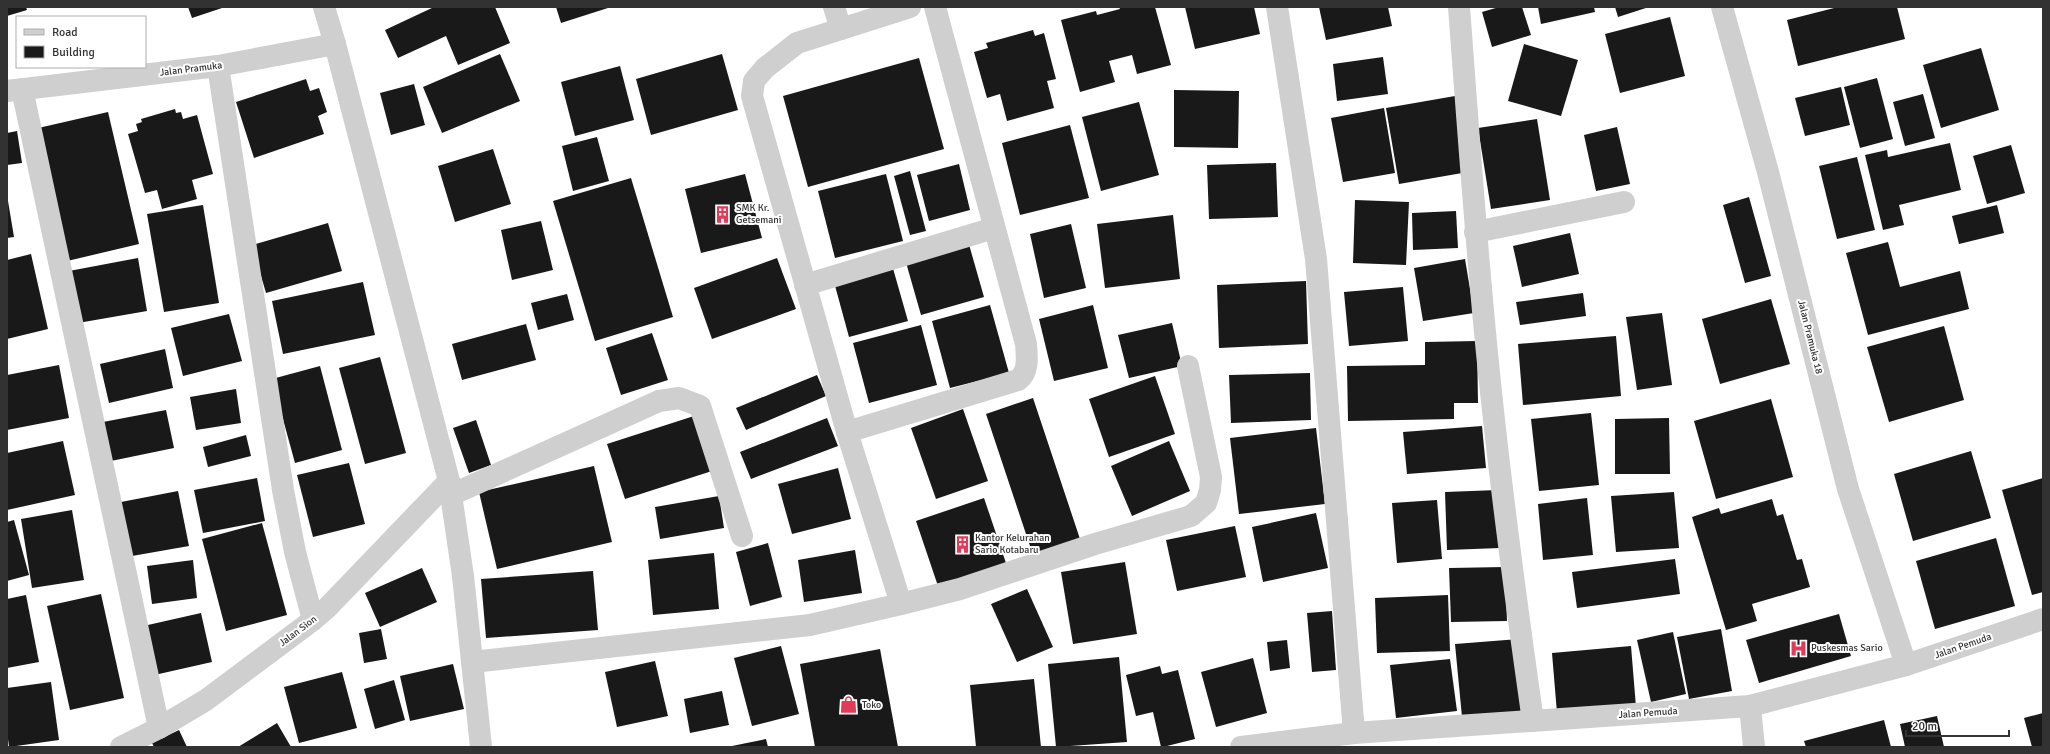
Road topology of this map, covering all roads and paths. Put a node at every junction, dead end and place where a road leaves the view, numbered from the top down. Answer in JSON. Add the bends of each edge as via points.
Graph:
{"nodes":[{"id":1,"x":324,"y":7,"type":"edge"},
{"id":2,"x":834,"y":7,"type":"edge"},
{"id":3,"x":910,"y":7,"type":"edge"},
{"id":4,"x":935,"y":7,"type":"edge"},
{"id":5,"x":1277,"y":7,"type":"edge"},
{"id":6,"x":1459,"y":7,"type":"edge"},
{"id":7,"x":1722,"y":7,"type":"edge"},
{"id":8,"x":841,"y":29,"type":"junction"},
{"id":9,"x":335,"y":44,"type":"junction"},
{"id":10,"x":218,"y":66,"type":"junction"},
{"id":11,"x":14,"y":90,"type":"edge"},
{"id":12,"x":1624,"y":202,"type":"dead end"},
{"id":13,"x":994,"y":228,"type":"junction"},
{"id":14,"x":1475,"y":232,"type":"junction"},
{"id":15,"x":805,"y":285,"type":"junction"},
{"id":16,"x":1188,"y":366,"type":"dead end"},
{"id":17,"x":847,"y":432,"type":"junction"},
{"id":18,"x":450,"y":488,"type":"junction"},
{"id":19,"x":742,"y":536,"type":"dead end"},
{"id":20,"x":901,"y":604,"type":"junction"},
{"id":21,"x":2043,"y":619,"type":"edge"},
{"id":22,"x":313,"y":620,"type":"junction"},
{"id":23,"x":472,"y":662,"type":"junction"},
{"id":24,"x":1906,"y":665,"type":"junction"},
{"id":25,"x":1750,"y":706,"type":"junction"},
{"id":26,"x":1533,"y":721,"type":"junction"},
{"id":27,"x":159,"y":728,"type":"junction"},
{"id":28,"x":1354,"y":733,"type":"junction"},
{"id":29,"x":121,"y":747,"type":"edge"},
{"id":30,"x":482,"y":747,"type":"edge"},
{"id":31,"x":1241,"y":747,"type":"edge"},
{"id":32,"x":1754,"y":747,"type":"edge"}],
"edges":[{"from":1,"to":9,"type":"street"},
{"from":2,"to":8,"type":"street"},
{"from":3,"to":8,"type":"street"},
{"from":4,"to":13,"type":"street"},
{"from":5,"to":28,"type":"street","via":[[1316,259]]},
{"from":6,"to":14,"type":"street"},
{"from":7,"to":24,"type":"street","name":"Jalan Pramuka 18","via":[[1768,172],[1848,490]]},
{"from":8,"to":15,"type":"street","via":[[797,43],[765,68],[754,81],[752,96],[757,117]]},
{"from":9,"to":10,"type":"street","name":"Jalan Pramuka"},
{"from":9,"to":18,"type":"street"},
{"from":10,"to":11,"type":"street","name":"Jalan Pramuka"},
{"from":10,"to":22,"type":"street","via":[[283,490],[295,552]]},
{"from":11,"to":27,"type":"street"},
{"from":12,"to":14,"type":"street"},
{"from":13,"to":15,"type":"street"},
{"from":13,"to":17,"type":"street","via":[[1026,344],[1024,376],[1018,380]]},
{"from":14,"to":26,"type":"street","via":[[1492,396]]},
{"from":15,"to":17,"type":"street"},
{"from":16,"to":20,"type":"street","via":[[1210,477],[1206,504],[1191,516],[1095,544],[960,589]]},
{"from":17,"to":20,"type":"street"},
{"from":18,"to":19,"type":"street","via":[[659,401],[679,398],[700,406]]},
{"from":18,"to":22,"type":"street","name":"Jalan Sion"},
{"from":18,"to":23,"type":"street"},
{"from":20,"to":23,"type":"street","via":[[810,625]]},
{"from":21,"to":24,"type":"street","name":"Jalan Pemuda"},
{"from":22,"to":27,"type":"street","name":"Jalan Sion","via":[[206,700]]},
{"from":23,"to":30,"type":"street"},
{"from":24,"to":25,"type":"street","name":"Jalan Pemuda"},
{"from":25,"to":26,"type":"street","name":"Jalan Pemuda"},
{"from":25,"to":32,"type":"street"},
{"from":26,"to":28,"type":"street","name":"Jalan Pemuda"},
{"from":27,"to":29,"type":"street","name":"Jalan Sion"},
{"from":28,"to":31,"type":"street","name":"Jalan Pemuda"}]}
